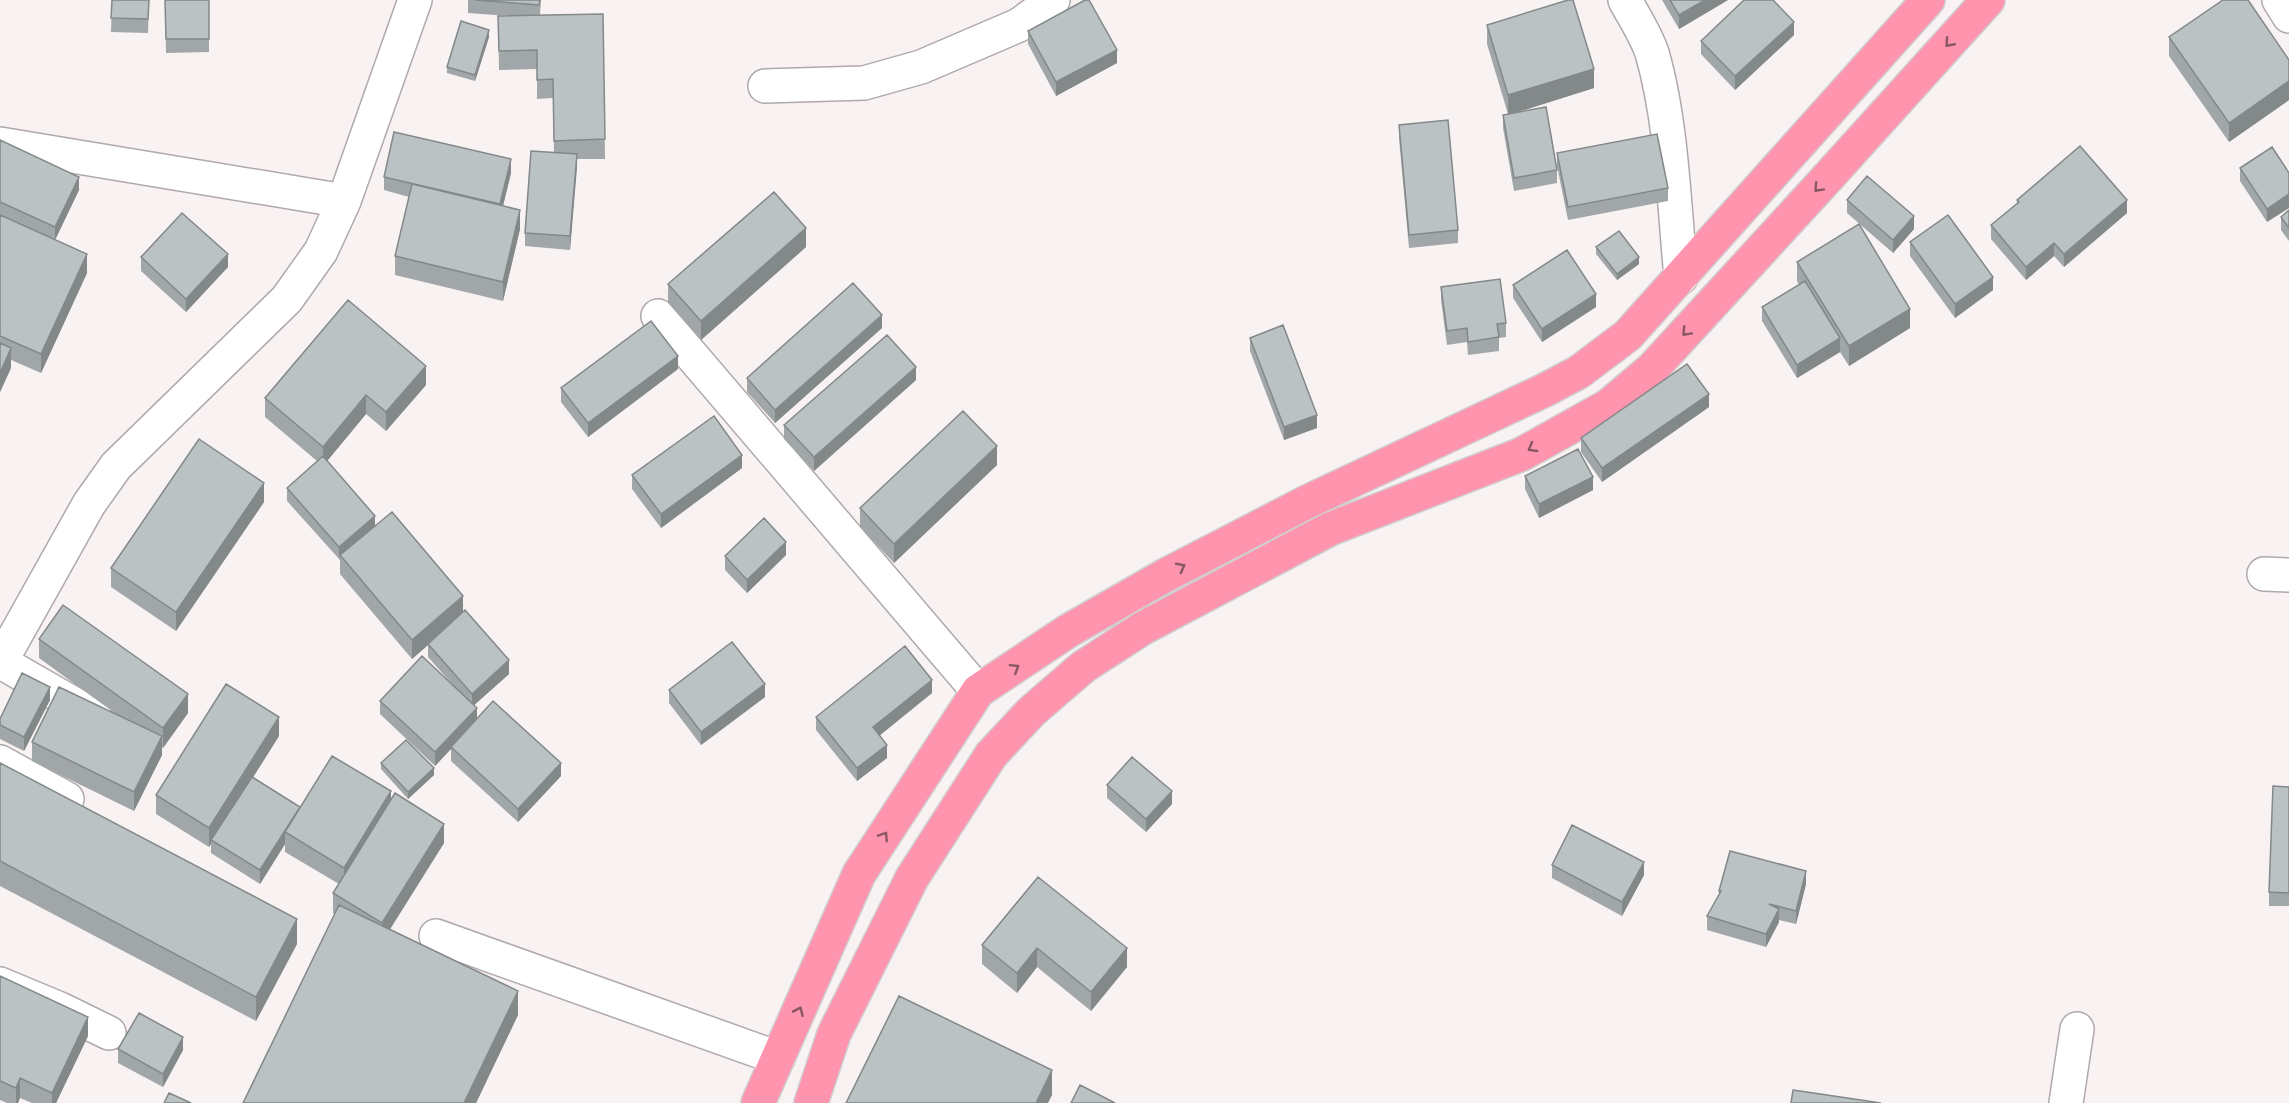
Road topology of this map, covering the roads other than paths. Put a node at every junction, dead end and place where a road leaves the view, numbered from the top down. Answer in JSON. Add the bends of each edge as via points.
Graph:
{"nodes":[{"id":1,"x":415,"y":0,"type":"edge"},
{"id":2,"x":1053,"y":0,"type":"edge"},
{"id":3,"x":1624,"y":0,"type":"edge"},
{"id":4,"x":1928,"y":0,"type":"edge"},
{"id":5,"x":1988,"y":0,"type":"edge"},
{"id":6,"x":2279,"y":0,"type":"edge"},
{"id":7,"x":2289,"y":16,"type":"edge"},
{"id":8,"x":765,"y":86,"type":"dead end"},
{"id":9,"x":0,"y":144,"type":"edge"},
{"id":10,"x":344,"y":201,"type":"junction"},
{"id":11,"x":1681,"y":277,"type":"junction"},
{"id":12,"x":658,"y":316,"type":"dead end"},
{"id":13,"x":0,"y":662,"type":"edge"},
{"id":14,"x":978,"y":691,"type":"junction"},
{"id":15,"x":118,"y":729,"type":"edge"},
{"id":16,"x":0,"y":762,"type":"edge"},
{"id":17,"x":92,"y":812,"type":"edge"},
{"id":18,"x":436,"y":936,"type":"dead end"},
{"id":19,"x":0,"y":984,"type":"edge"},
{"id":20,"x":2077,"y":1029,"type":"dead end"},
{"id":21,"x":109,"y":1033,"type":"dead end"},
{"id":22,"x":778,"y":1058,"type":"junction"},
{"id":23,"x":758,"y":1103,"type":"edge"},
{"id":24,"x":811,"y":1103,"type":"edge"},
{"id":25,"x":2066,"y":1103,"type":"edge"}],
"edges":[{"from":1,"to":10,"type":"street"},
{"from":2,"to":8,"type":"street","via":[[1019,25],[921,67],[864,83]]},
{"from":3,"to":11,"type":"street","via":[[1651,51],[1659,85]]},
{"from":4,"to":11,"type":"highway"},
{"from":5,"to":24,"type":"highway","one_way":true,"via":[[1653,368],[1608,406],[1522,454],[1329,529],[1143,628],[1083,667],[1031,712],[991,755],[912,878],[834,1034]]},
{"from":6,"to":7,"type":"street"},
{"from":9,"to":10,"type":"street"},
{"from":10,"to":13,"type":"street","via":[[321,251],[287,299],[116,466],[88,504]]},
{"from":14,"to":11,"type":"highway","one_way":true,"via":[[1068,631],[1166,575],[1307,502],[1578,372],[1628,335]]},
{"from":12,"to":14,"type":"street"},
{"from":13,"to":15,"type":"street"},
{"from":22,"to":14,"type":"highway","one_way":true,"via":[[859,874]]},
{"from":16,"to":17,"type":"street"},
{"from":18,"to":22,"type":"street"},
{"from":19,"to":21,"type":"street"},
{"from":20,"to":25,"type":"street"},
{"from":22,"to":23,"type":"highway"}]}
